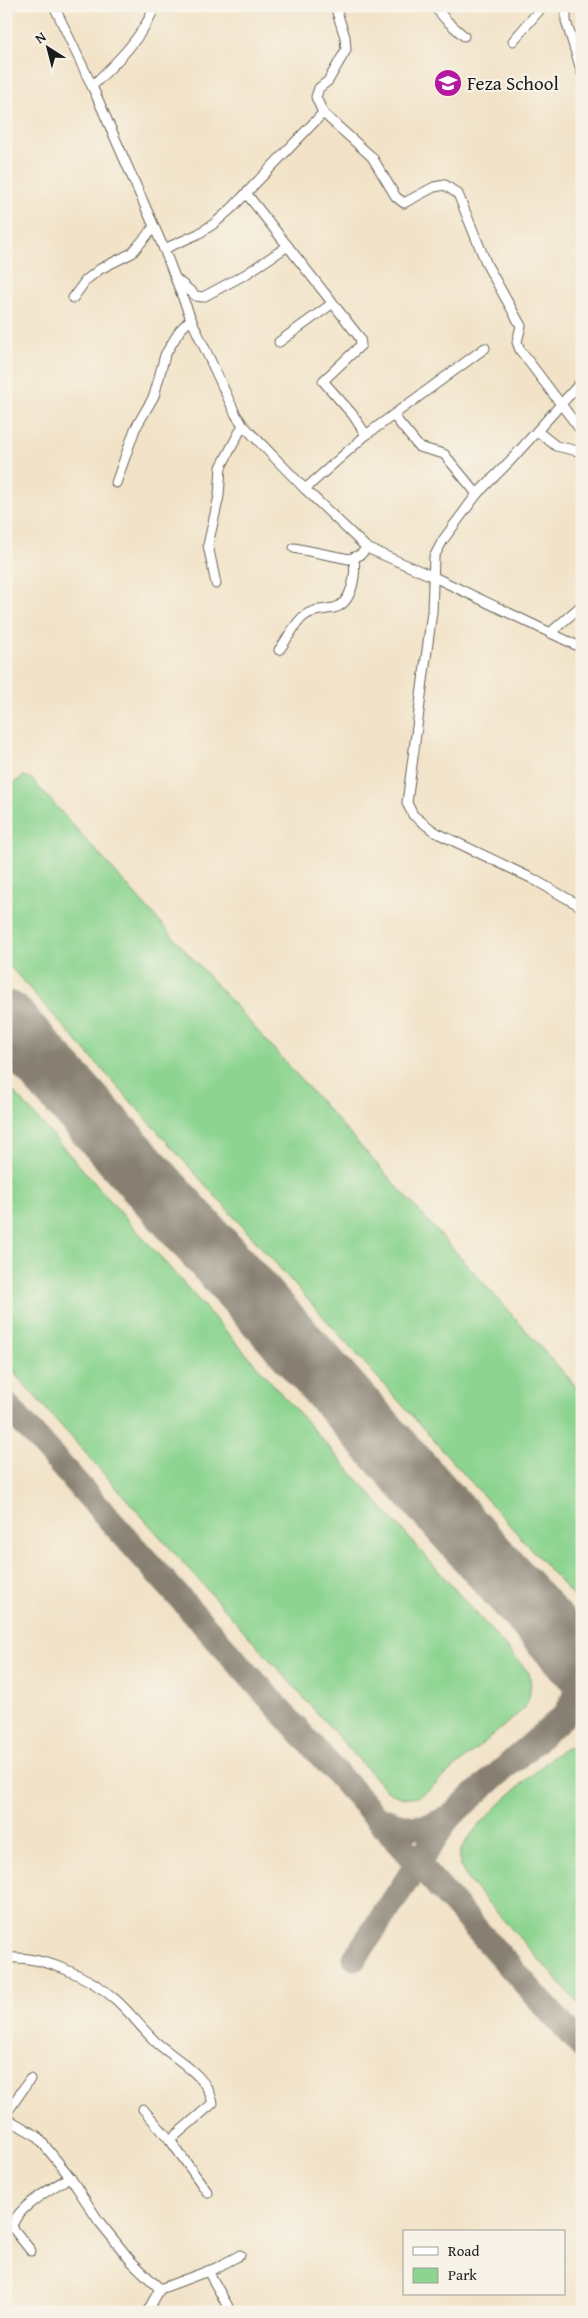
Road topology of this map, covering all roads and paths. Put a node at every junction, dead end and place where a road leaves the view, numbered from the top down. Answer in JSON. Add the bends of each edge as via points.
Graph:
{"nodes":[{"id":1,"x":54,"y":6,"type":"edge"},
{"id":2,"x":155,"y":6,"type":"edge"},
{"id":3,"x":335,"y":6,"type":"edge"},
{"id":4,"x":434,"y":6,"type":"edge"},
{"id":5,"x":542,"y":6,"type":"edge"},
{"id":6,"x":566,"y":6,"type":"edge"},
{"id":7,"x":464,"y":36,"type":"dead end"},
{"id":8,"x":513,"y":41,"type":"dead end"},
{"id":9,"x":582,"y":73,"type":"edge"},
{"id":10,"x":92,"y":86,"type":"junction"},
{"id":11,"x":322,"y":114,"type":"junction"},
{"id":12,"x":246,"y":193,"type":"junction"},
{"id":13,"x":154,"y":227,"type":"junction"},
{"id":14,"x":288,"y":246,"type":"junction"},
{"id":15,"x":164,"y":250,"type":"junction"},
{"id":16,"x":172,"y":275,"type":"junction"},
{"id":17,"x":73,"y":298,"type":"dead end"},
{"id":18,"x":333,"y":303,"type":"junction"},
{"id":19,"x":191,"y":319,"type":"junction"},
{"id":20,"x":279,"y":342,"type":"dead end"},
{"id":21,"x":485,"y":348,"type":"dead end"},
{"id":22,"x":582,"y":381,"type":"edge"},
{"id":23,"x":561,"y":404,"type":"junction"},
{"id":24,"x":393,"y":415,"type":"junction"},
{"id":25,"x":243,"y":425,"type":"junction"},
{"id":26,"x":537,"y":431,"type":"junction"},
{"id":27,"x":582,"y":432,"type":"edge"},
{"id":28,"x":366,"y":435,"type":"junction"},
{"id":29,"x":582,"y":452,"type":"edge"},
{"id":30,"x":116,"y":483,"type":"dead end"},
{"id":31,"x":305,"y":489,"type":"junction"},
{"id":32,"x":477,"y":494,"type":"junction"},
{"id":33,"x":294,"y":548,"type":"dead end"},
{"id":34,"x":367,"y":548,"type":"junction"},
{"id":35,"x":354,"y":558,"type":"junction"},
{"id":36,"x":434,"y":577,"type":"junction"},
{"id":37,"x":216,"y":584,"type":"dead end"},
{"id":38,"x":582,"y":605,"type":"edge"},
{"id":39,"x":550,"y":633,"type":"junction"},
{"id":40,"x":582,"y":648,"type":"edge"},
{"id":41,"x":279,"y":650,"type":"dead end"},
{"id":42,"x":582,"y":907,"type":"edge"},
{"id":43,"x":6,"y":1958,"type":"edge"},
{"id":44,"x":30,"y":2079,"type":"dead end"},
{"id":45,"x":143,"y":2109,"type":"dead end"},
{"id":46,"x":6,"y":2114,"type":"edge"},
{"id":47,"x":6,"y":2118,"type":"edge"},
{"id":48,"x":170,"y":2140,"type":"junction"},
{"id":49,"x":70,"y":2177,"type":"junction"},
{"id":50,"x":208,"y":2193,"type":"dead end"},
{"id":51,"x":30,"y":2251,"type":"dead end"},
{"id":52,"x":240,"y":2255,"type":"dead end"},
{"id":53,"x":208,"y":2271,"type":"junction"},
{"id":54,"x":160,"y":2289,"type":"junction"},
{"id":55,"x":148,"y":2312,"type":"edge"},
{"id":56,"x":231,"y":2312,"type":"edge"}],
"edges":[{"from":1,"to":10,"type":"street"},
{"from":2,"to":10,"type":"street","via":[[148,22],[124,55]]},
{"from":3,"to":11,"type":"street","via":[[346,50],[328,81],[319,88],[316,97]]},
{"from":4,"to":7,"type":"street"},
{"from":5,"to":8,"type":"street"},
{"from":6,"to":9,"type":"street","via":[[566,21]]},
{"from":10,"to":13,"type":"street"},
{"from":11,"to":12,"type":"street"},
{"from":11,"to":23,"type":"street","via":[[372,157],[396,197],[404,203],[434,187],[445,185],[458,194],[487,265],[521,326],[520,350]]},
{"from":12,"to":14,"type":"street"},
{"from":12,"to":15,"type":"street","via":[[215,223]]},
{"from":13,"to":15,"type":"street"},
{"from":13,"to":17,"type":"street","via":[[132,253],[100,269],[86,280]]},
{"from":14,"to":16,"type":"street","via":[[203,297],[196,296]]},
{"from":14,"to":18,"type":"street"},
{"from":15,"to":16,"type":"street"},
{"from":16,"to":19,"type":"street"},
{"from":18,"to":20,"type":"street"},
{"from":18,"to":28,"type":"street","via":[[360,338],[361,345],[324,381],[325,385],[353,415]]},
{"from":19,"to":25,"type":"street"},
{"from":19,"to":30,"type":"street","via":[[180,330],[166,355],[154,396],[135,429]]},
{"from":21,"to":24,"type":"street"},
{"from":22,"to":23,"type":"street"},
{"from":23,"to":26,"type":"street"},
{"from":23,"to":27,"type":"street"},
{"from":24,"to":28,"type":"street"},
{"from":24,"to":32,"type":"street","via":[[418,447],[444,454]]},
{"from":25,"to":31,"type":"street"},
{"from":25,"to":37,"type":"street","via":[[221,467],[219,496],[209,537]]},
{"from":26,"to":29,"type":"street","via":[[556,446]]},
{"from":26,"to":32,"type":"street"},
{"from":28,"to":31,"type":"street"},
{"from":31,"to":34,"type":"street"},
{"from":32,"to":36,"type":"street","via":[[434,558]]},
{"from":33,"to":35,"type":"street"},
{"from":34,"to":35,"type":"street"},
{"from":34,"to":36,"type":"street"},
{"from":35,"to":41,"type":"street","via":[[353,580],[344,602],[304,616]]},
{"from":36,"to":39,"type":"street"},
{"from":36,"to":42,"type":"street","via":[[407,803],[413,815],[435,832],[533,879]]},
{"from":38,"to":39,"type":"street"},
{"from":39,"to":40,"type":"street"},
{"from":43,"to":48,"type":"street","via":[[66,1969],[91,1982],[114,1998],[155,2041],[200,2078],[213,2103]]},
{"from":44,"to":46,"type":"street"},
{"from":45,"to":48,"type":"street"},
{"from":47,"to":49,"type":"street","via":[[37,2136]]},
{"from":48,"to":50,"type":"street"},
{"from":49,"to":51,"type":"street","via":[[38,2198],[13,2220],[12,2227]]},
{"from":49,"to":54,"type":"street","via":[[98,2220],[131,2261]]},
{"from":52,"to":53,"type":"street"},
{"from":53,"to":54,"type":"street"},
{"from":53,"to":56,"type":"street"},
{"from":54,"to":55,"type":"street"}]}
